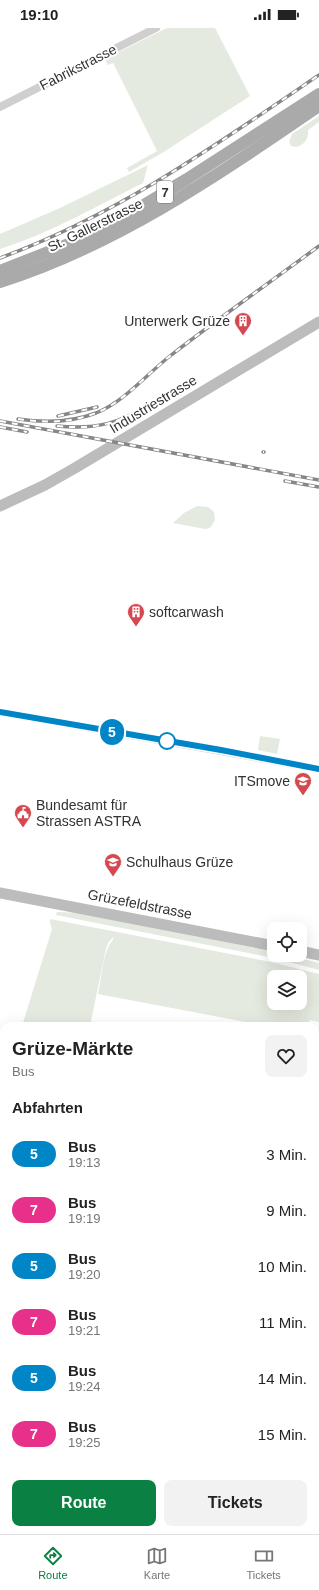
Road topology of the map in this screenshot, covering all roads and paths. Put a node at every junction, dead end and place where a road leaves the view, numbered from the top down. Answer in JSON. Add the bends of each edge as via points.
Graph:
{"nodes":[{"id":1,"x":156,"y":28,"type":"edge"},
{"id":2,"x":319,"y":94,"type":"edge"},
{"id":3,"x":319,"y":106,"type":"edge"},
{"id":4,"x":0,"y":107,"type":"edge"},
{"id":5,"x":0,"y":271,"type":"edge"},
{"id":6,"x":0,"y":282,"type":"edge"},
{"id":7,"x":319,"y":322,"type":"edge"},
{"id":8,"x":0,"y":506,"type":"edge"},
{"id":9,"x":0,"y":712,"type":"edge"},
{"id":10,"x":319,"y":769,"type":"edge"},
{"id":11,"x":1,"y":896,"type":"edge"},
{"id":12,"x":267,"y":945,"type":"edge"},
{"id":13,"x":307,"y":953,"type":"edge"},
{"id":14,"x":319,"y":955,"type":"edge"}],
"edges":[{"from":1,"to":4,"type":"street","name":"Fabrikstrasse"},
{"from":2,"to":5,"type":"main road","name":"St. Gallerstrasse","number":"7","via":[[131,213],[76,241]]},
{"from":3,"to":6,"type":"main road","name":"St. Gallerstrasse","number":"7","via":[[194,190],[137,223],[81,251]]},
{"from":7,"to":8,"type":"street","name":"Industriestrasse","via":[[75,468]]},
{"from":9,"to":10,"type":"street"},
{"from":11,"to":12,"type":"street","name":"Grüzefeldstrasse"},
{"from":13,"to":14,"type":"street"}]}
